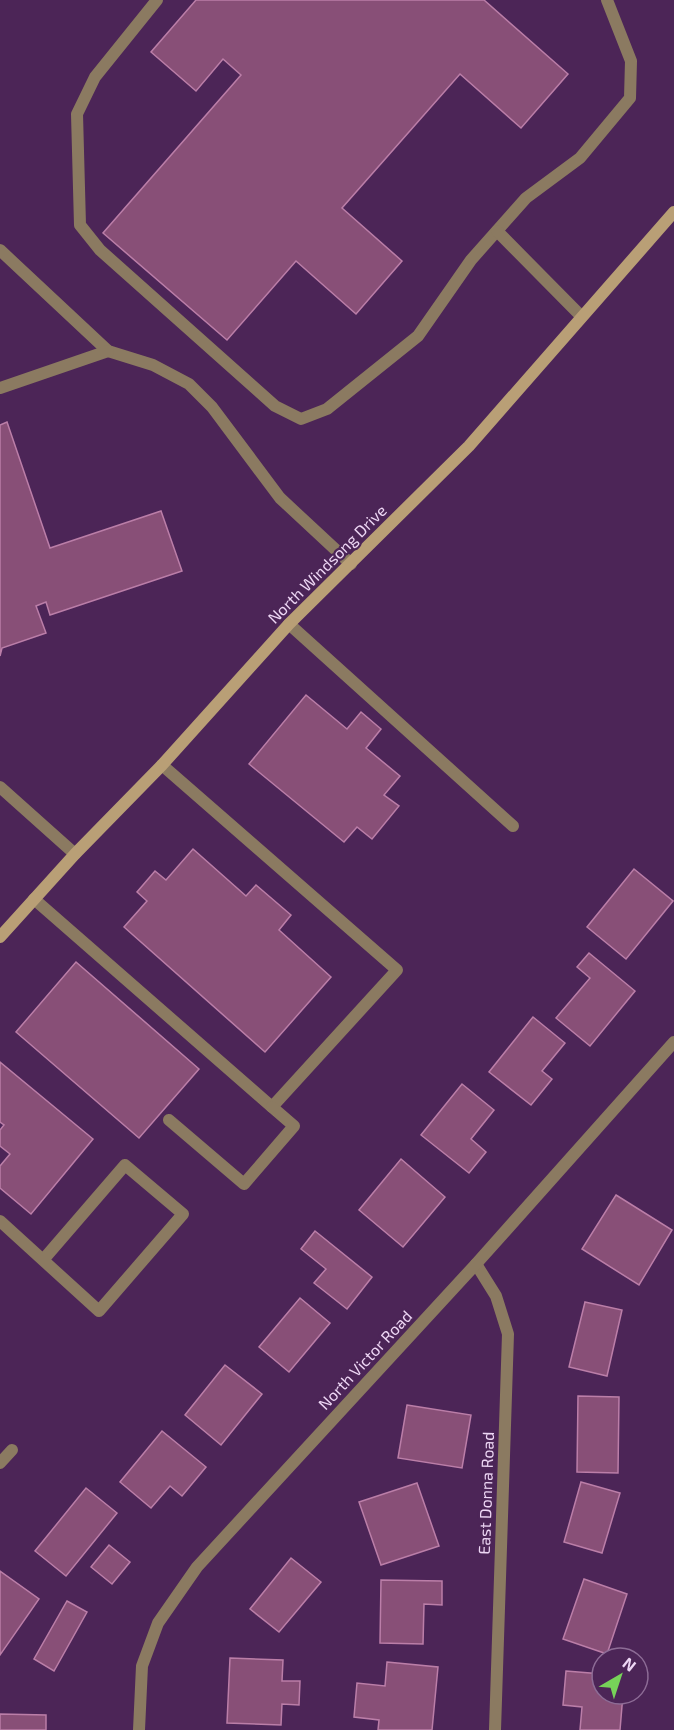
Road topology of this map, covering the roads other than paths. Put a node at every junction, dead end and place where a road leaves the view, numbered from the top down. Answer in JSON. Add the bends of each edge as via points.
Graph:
{"nodes":[{"id":1,"x":157,"y":0,"type":"edge"},
{"id":2,"x":607,"y":0,"type":"edge"},
{"id":3,"x":674,"y":212,"type":"edge"},
{"id":4,"x":497,"y":231,"type":"junction"},
{"id":5,"x":0,"y":250,"type":"edge"},
{"id":6,"x":581,"y":316,"type":"junction"},
{"id":7,"x":108,"y":351,"type":"junction"},
{"id":8,"x":0,"y":388,"type":"edge"},
{"id":9,"x":351,"y":564,"type":"junction"},
{"id":10,"x":288,"y":624,"type":"junction"},
{"id":11,"x":162,"y":765,"type":"junction"},
{"id":12,"x":0,"y":787,"type":"edge"},
{"id":13,"x":513,"y":826,"type":"dead end"},
{"id":14,"x":75,"y":854,"type":"junction"},
{"id":15,"x":34,"y":899,"type":"junction"},
{"id":16,"x":0,"y":937,"type":"edge"},
{"id":17,"x":674,"y":1042,"type":"edge"},
{"id":18,"x":272,"y":1107,"type":"junction"},
{"id":19,"x":169,"y":1120,"type":"dead end"},
{"id":20,"x":0,"y":1221,"type":"edge"},
{"id":21,"x":43,"y":1260,"type":"junction"},
{"id":22,"x":476,"y":1264,"type":"junction"},
{"id":23,"x":12,"y":1450,"type":"dead end"},
{"id":24,"x":0,"y":1463,"type":"edge"},
{"id":25,"x":139,"y":1730,"type":"edge"},
{"id":26,"x":495,"y":1730,"type":"edge"}],
"edges":[{"from":1,"to":4,"type":"street","via":[[95,76],[77,114],[80,225],[100,250],[275,406],[301,418],[336,402],[418,336],[471,260]]},
{"from":2,"to":4,"type":"street","via":[[631,61],[630,98],[580,158],[526,198]]},
{"from":3,"to":6,"type":"street","name":"North Windsong Drive"},
{"from":4,"to":6,"type":"street"},
{"from":5,"to":7,"type":"street"},
{"from":6,"to":9,"type":"street","name":"North Windsong Drive","via":[[469,446]]},
{"from":7,"to":8,"type":"street"},
{"from":7,"to":9,"type":"street","via":[[153,364],[189,384],[213,407],[280,498]]},
{"from":9,"to":10,"type":"street","name":"North Windsong Drive"},
{"from":10,"to":11,"type":"street","name":"North Windsong Drive"},
{"from":10,"to":13,"type":"street"},
{"from":11,"to":14,"type":"street","name":"North Windsong Drive"},
{"from":11,"to":18,"type":"street","via":[[397,970]]},
{"from":12,"to":14,"type":"street"},
{"from":14,"to":15,"type":"street","name":"North Windsong Drive"},
{"from":15,"to":16,"type":"street","name":"North Windsong Drive"},
{"from":15,"to":18,"type":"street"},
{"from":17,"to":22,"type":"street","name":"North Victor Road"},
{"from":18,"to":19,"type":"street","via":[[294,1126],[244,1184]]},
{"from":20,"to":21,"type":"street"},
{"from":21,"to":21,"type":"street","via":[[125,1165],[183,1214],[99,1311]]},
{"from":22,"to":25,"type":"street","name":"North Victor Road","via":[[197,1567],[158,1623],[142,1666]]},
{"from":22,"to":26,"type":"street","name":"East Donna Road","via":[[496,1296],[507,1334]]},
{"from":23,"to":24,"type":"street"}]}
